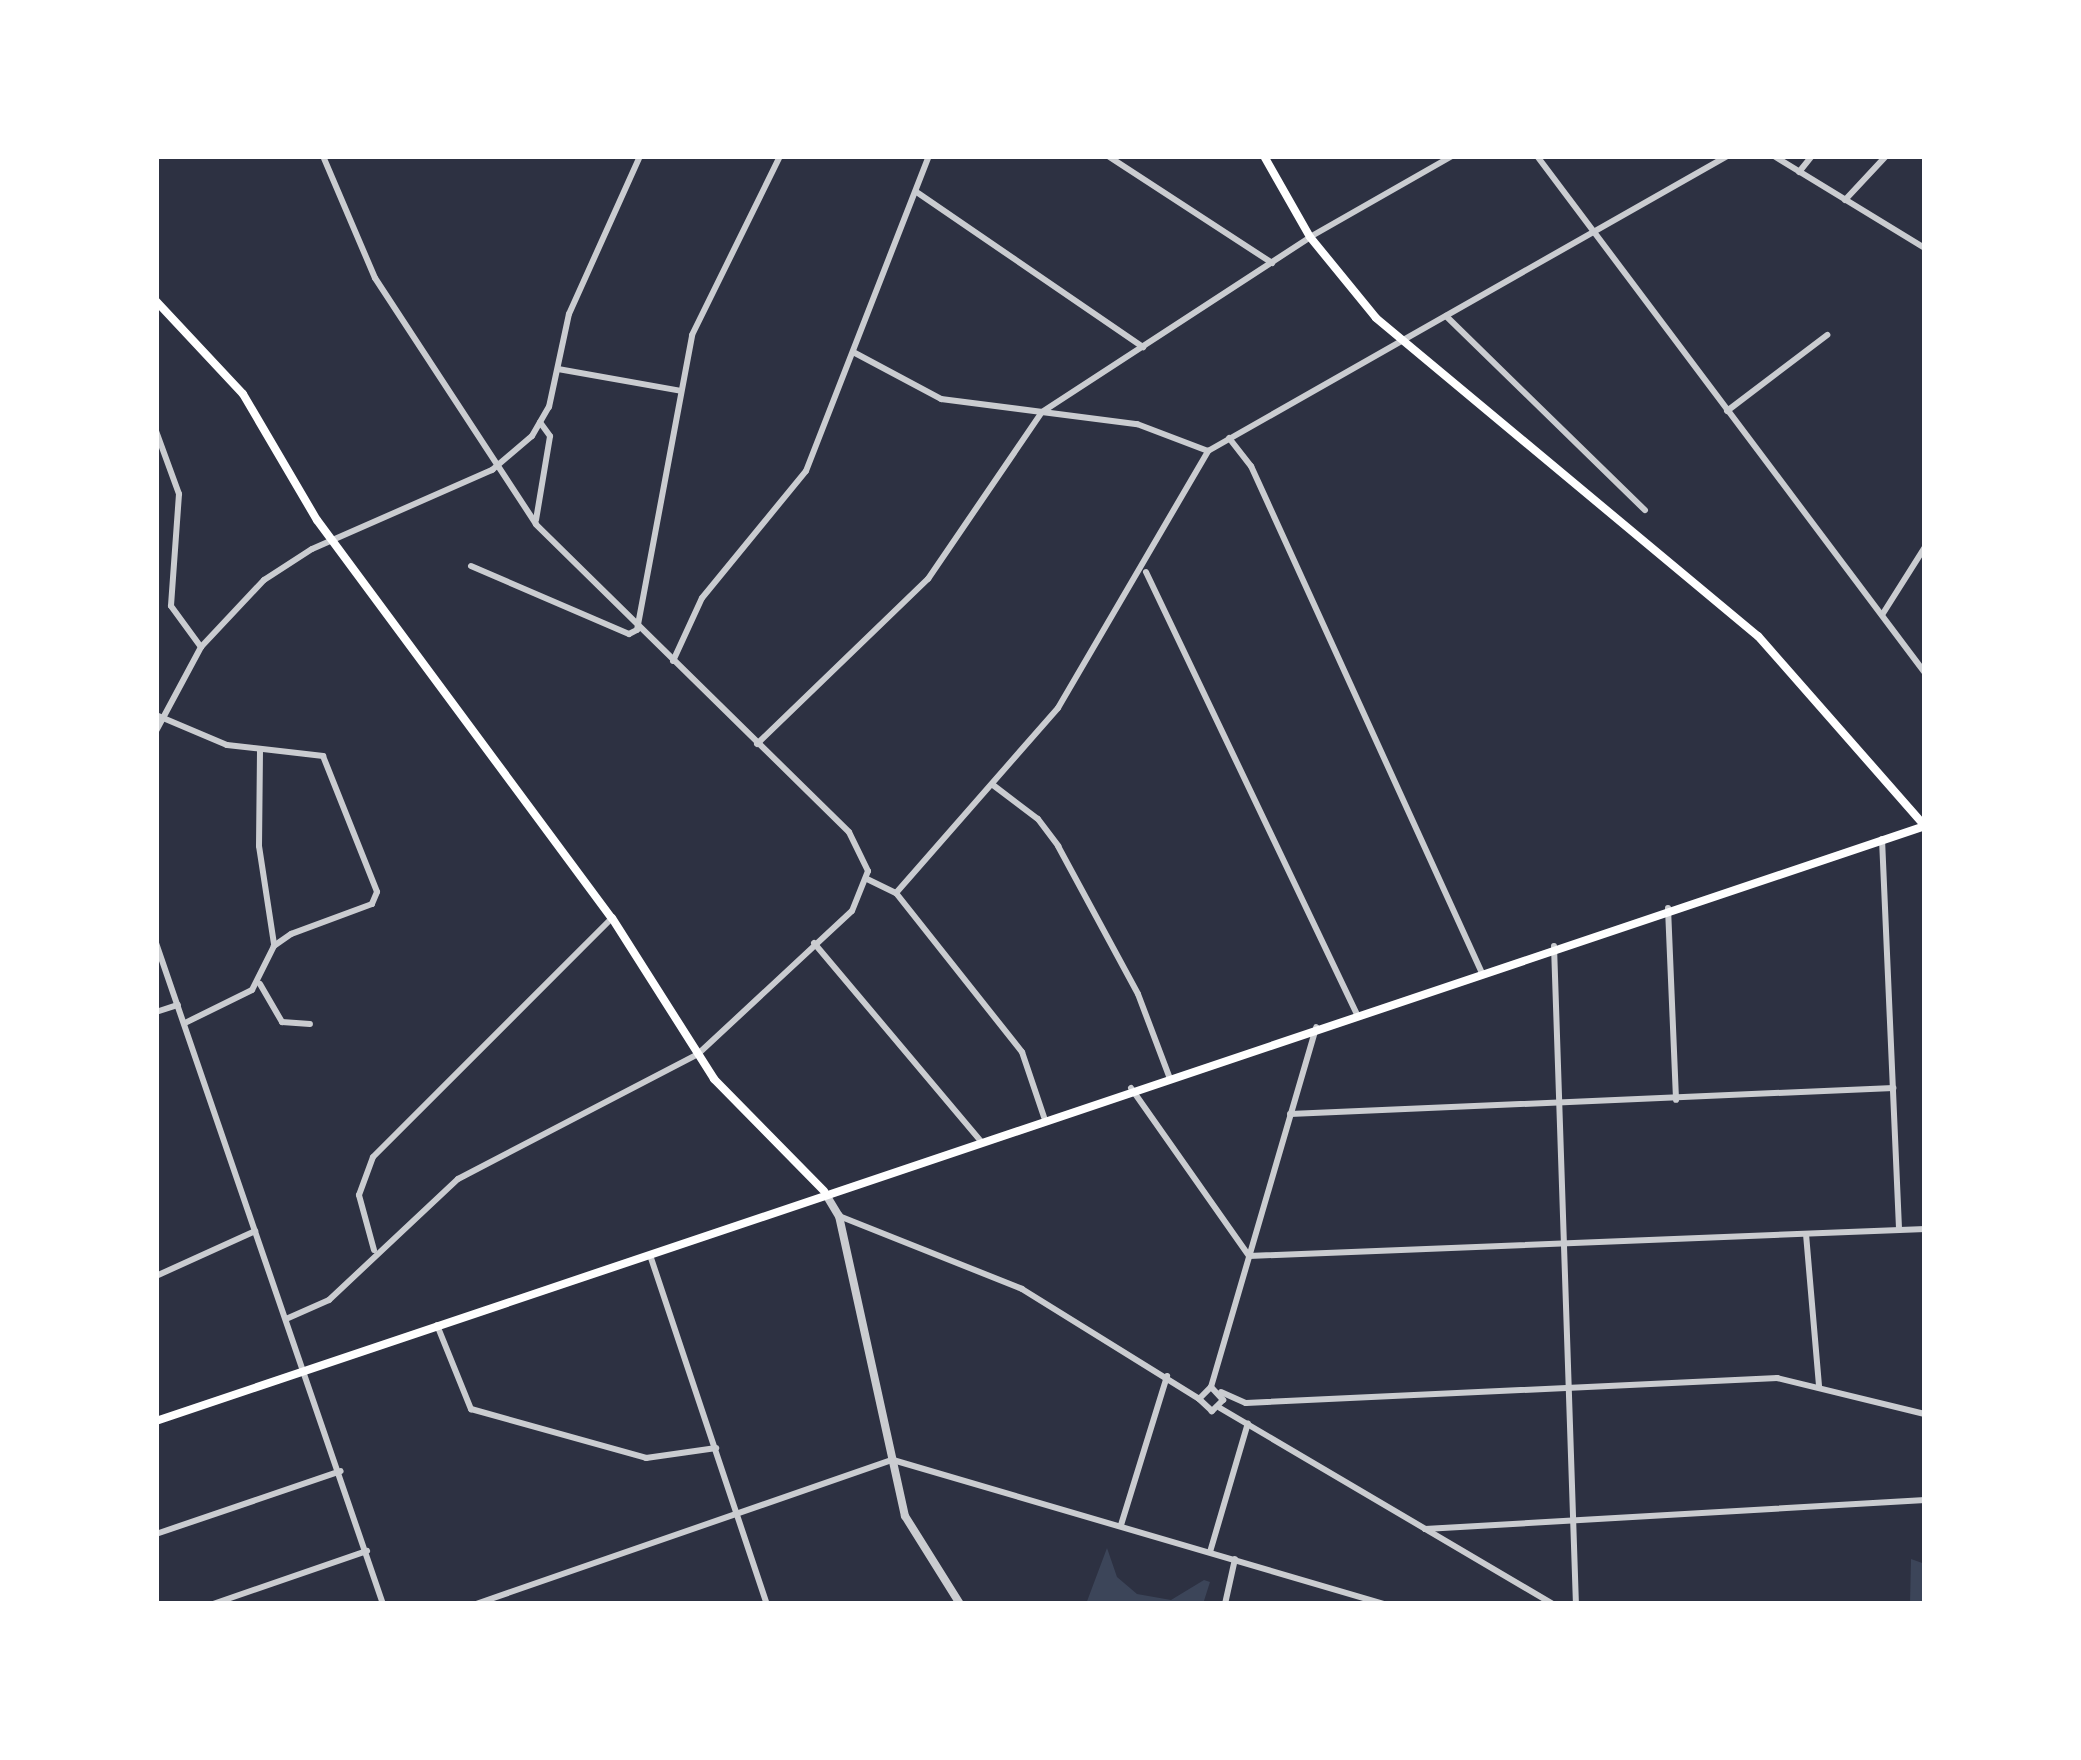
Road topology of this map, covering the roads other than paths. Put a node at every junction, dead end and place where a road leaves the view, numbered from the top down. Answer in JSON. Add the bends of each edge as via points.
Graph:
{"nodes":[{"id":1,"x":323,"y":156,"type":"edge"},
{"id":2,"x":640,"y":156,"type":"edge"},
{"id":3,"x":780,"y":156,"type":"edge"},
{"id":4,"x":928,"y":156,"type":"edge"},
{"id":5,"x":1108,"y":156,"type":"edge"},
{"id":6,"x":1264,"y":156,"type":"edge"},
{"id":7,"x":1452,"y":156,"type":"edge"},
{"id":8,"x":1538,"y":156,"type":"edge"},
{"id":9,"x":1727,"y":156,"type":"edge"},
{"id":10,"x":1774,"y":156,"type":"edge"},
{"id":11,"x":1812,"y":156,"type":"edge"},
{"id":12,"x":1886,"y":156,"type":"edge"},
{"id":13,"x":1799,"y":172,"type":"junction"},
{"id":14,"x":919,"y":193,"type":"junction"},
{"id":15,"x":1845,"y":200,"type":"junction"},
{"id":16,"x":1593,"y":232,"type":"junction"},
{"id":17,"x":1310,"y":237,"type":"junction"},
{"id":18,"x":1925,"y":248,"type":"edge"},
{"id":19,"x":1272,"y":262,"type":"junction"},
{"id":20,"x":156,"y":301,"type":"edge"},
{"id":21,"x":1446,"y":316,"type":"junction"},
{"id":22,"x":1827,"y":335,"type":"dead end"},
{"id":23,"x":1400,"y":342,"type":"junction"},
{"id":24,"x":1143,"y":346,"type":"junction"},
{"id":25,"x":855,"y":352,"type":"junction"},
{"id":26,"x":558,"y":369,"type":"junction"},
{"id":27,"x":681,"y":391,"type":"junction"},
{"id":28,"x":1727,"y":411,"type":"junction"},
{"id":29,"x":1042,"y":412,"type":"junction"},
{"id":30,"x":540,"y":422,"type":"junction"},
{"id":31,"x":156,"y":431,"type":"edge"},
{"id":32,"x":1228,"y":437,"type":"junction"},
{"id":33,"x":1208,"y":452,"type":"junction"},
{"id":34,"x":496,"y":467,"type":"junction"},
{"id":35,"x":1645,"y":510,"type":"dead end"},
{"id":36,"x":536,"y":524,"type":"junction"},
{"id":37,"x":332,"y":541,"type":"junction"},
{"id":38,"x":1925,"y":547,"type":"edge"},
{"id":39,"x":471,"y":566,"type":"dead end"},
{"id":40,"x":1144,"y":570,"type":"junction"},
{"id":41,"x":1882,"y":615,"type":"junction"},
{"id":42,"x":637,"y":631,"type":"junction"},
{"id":43,"x":201,"y":646,"type":"junction"},
{"id":44,"x":673,"y":661,"type":"junction"},
{"id":45,"x":1925,"y":673,"type":"edge"},
{"id":46,"x":159,"y":715,"type":"edge"},
{"id":47,"x":156,"y":731,"type":"edge"},
{"id":48,"x":757,"y":744,"type":"junction"},
{"id":49,"x":260,"y":751,"type":"junction"},
{"id":50,"x":993,"y":785,"type":"junction"},
{"id":51,"x":1925,"y":826,"type":"edge"},
{"id":52,"x":1882,"y":838,"type":"junction"},
{"id":53,"x":867,"y":879,"type":"junction"},
{"id":54,"x":896,"y":893,"type":"junction"},
{"id":55,"x":1668,"y":908,"type":"junction"},
{"id":56,"x":613,"y":919,"type":"junction"},
{"id":57,"x":156,"y":943,"type":"edge"},
{"id":58,"x":814,"y":943,"type":"junction"},
{"id":59,"x":274,"y":946,"type":"junction"},
{"id":60,"x":1554,"y":946,"type":"junction"},
{"id":61,"x":1481,"y":971,"type":"junction"},
{"id":62,"x":259,"y":983,"type":"junction"},
{"id":63,"x":178,"y":1005,"type":"junction"},
{"id":64,"x":156,"y":1012,"type":"edge"},
{"id":65,"x":1356,"y":1013,"type":"junction"},
{"id":66,"x":185,"y":1023,"type":"junction"},
{"id":67,"x":310,"y":1024,"type":"dead end"},
{"id":68,"x":1316,"y":1027,"type":"junction"},
{"id":69,"x":698,"y":1054,"type":"junction"},
{"id":70,"x":1168,"y":1076,"type":"junction"},
{"id":71,"x":1131,"y":1088,"type":"junction"},
{"id":72,"x":1893,"y":1088,"type":"junction"},
{"id":73,"x":1676,"y":1100,"type":"junction"},
{"id":74,"x":1560,"y":1107,"type":"junction"},
{"id":75,"x":1290,"y":1114,"type":"junction"},
{"id":76,"x":1044,"y":1118,"type":"junction"},
{"id":77,"x":980,"y":1140,"type":"junction"},
{"id":78,"x":824,"y":1192,"type":"junction"},
{"id":79,"x":839,"y":1216,"type":"junction"},
{"id":80,"x":1925,"y":1229,"type":"edge"},
{"id":81,"x":1899,"y":1230,"type":"junction"},
{"id":82,"x":255,"y":1231,"type":"junction"},
{"id":83,"x":1806,"y":1234,"type":"junction"},
{"id":84,"x":1564,"y":1244,"type":"junction"},
{"id":85,"x":374,"y":1250,"type":"junction"},
{"id":86,"x":649,"y":1252,"type":"junction"},
{"id":87,"x":1250,"y":1256,"type":"junction"},
{"id":88,"x":156,"y":1276,"type":"edge"},
{"id":89,"x":286,"y":1319,"type":"junction"},
{"id":90,"x":437,"y":1324,"type":"junction"},
{"id":91,"x":304,"y":1371,"type":"junction"},
{"id":92,"x":1167,"y":1376,"type":"junction"},
{"id":93,"x":1211,"y":1387,"type":"junction"},
{"id":94,"x":1569,"y":1388,"type":"junction"},
{"id":95,"x":1820,"y":1388,"type":"junction"},
{"id":96,"x":1221,"y":1392,"type":"junction"},
{"id":97,"x":1199,"y":1399,"type":"junction"},
{"id":98,"x":1220,"y":1408,"type":"junction"},
{"id":99,"x":1925,"y":1414,"type":"edge"},
{"id":100,"x":156,"y":1421,"type":"edge"},
{"id":101,"x":1248,"y":1423,"type":"junction"},
{"id":102,"x":716,"y":1448,"type":"junction"},
{"id":103,"x":893,"y":1460,"type":"junction"},
{"id":104,"x":340,"y":1471,"type":"junction"},
{"id":105,"x":1925,"y":1500,"type":"edge"},
{"id":106,"x":737,"y":1512,"type":"junction"},
{"id":107,"x":1572,"y":1520,"type":"junction"},
{"id":108,"x":1121,"y":1525,"type":"junction"},
{"id":109,"x":1425,"y":1529,"type":"junction"},
{"id":110,"x":156,"y":1534,"type":"edge"},
{"id":111,"x":367,"y":1551,"type":"junction"},
{"id":112,"x":1210,"y":1552,"type":"junction"},
{"id":113,"x":1235,"y":1559,"type":"junction"},
{"id":114,"x":213,"y":1604,"type":"edge"},
{"id":115,"x":383,"y":1604,"type":"edge"},
{"id":116,"x":476,"y":1604,"type":"edge"},
{"id":117,"x":767,"y":1604,"type":"edge"},
{"id":118,"x":960,"y":1604,"type":"edge"},
{"id":119,"x":1225,"y":1604,"type":"edge"},
{"id":120,"x":1384,"y":1604,"type":"edge"},
{"id":121,"x":1553,"y":1604,"type":"edge"},
{"id":122,"x":1576,"y":1604,"type":"edge"}],
"edges":[{"from":1,"to":34,"type":"street","via":[[375,278]]},
{"from":2,"to":26,"type":"street","via":[[568,314]]},
{"from":3,"to":27,"type":"street","via":[[708,295]]},
{"from":4,"to":14,"type":"street"},
{"from":5,"to":19,"type":"street"},
{"from":6,"to":17,"type":"main road"},
{"from":7,"to":17,"type":"street"},
{"from":8,"to":16,"type":"street"},
{"from":9,"to":16,"type":"street"},
{"from":10,"to":13,"type":"street"},
{"from":11,"to":13,"type":"street"},
{"from":12,"to":15,"type":"street"},
{"from":13,"to":15,"type":"street"},
{"from":14,"to":24,"type":"street"},
{"from":14,"to":25,"type":"street"},
{"from":15,"to":18,"type":"street"},
{"from":16,"to":21,"type":"street"},
{"from":16,"to":28,"type":"street"},
{"from":17,"to":19,"type":"street"},
{"from":17,"to":23,"type":"main road"},
{"from":19,"to":24,"type":"street"},
{"from":20,"to":37,"type":"main road","via":[[243,394]]},
{"from":21,"to":23,"type":"street"},
{"from":21,"to":35,"type":"street"},
{"from":22,"to":28,"type":"street"},
{"from":23,"to":32,"type":"street"},
{"from":23,"to":51,"type":"main road","via":[[1757,636]]},
{"from":24,"to":29,"type":"street"},
{"from":25,"to":29,"type":"street","via":[[941,399]]},
{"from":25,"to":44,"type":"street","via":[[806,471],[702,598]]},
{"from":26,"to":27,"type":"street"},
{"from":26,"to":30,"type":"street"},
{"from":27,"to":42,"type":"street"},
{"from":28,"to":41,"type":"street"},
{"from":29,"to":33,"type":"street","via":[[1151,427]]},
{"from":29,"to":48,"type":"street","via":[[928,579]]},
{"from":30,"to":34,"type":"street"},
{"from":30,"to":36,"type":"street","via":[[550,436]]},
{"from":31,"to":43,"type":"street","via":[[179,494],[171,606]]},
{"from":32,"to":33,"type":"street"},
{"from":32,"to":61,"type":"street","via":[[1251,466]]},
{"from":33,"to":40,"type":"street"},
{"from":34,"to":36,"type":"street"},
{"from":34,"to":37,"type":"street"},
{"from":36,"to":42,"type":"street"},
{"from":37,"to":43,"type":"street","via":[[264,580]]},
{"from":37,"to":56,"type":"main road"},
{"from":38,"to":41,"type":"street"},
{"from":39,"to":42,"type":"street"},
{"from":40,"to":50,"type":"street","via":[[1058,708]]},
{"from":40,"to":65,"type":"street"},
{"from":41,"to":45,"type":"street"},
{"from":42,"to":44,"type":"street"},
{"from":43,"to":46,"type":"street"},
{"from":44,"to":48,"type":"street"},
{"from":46,"to":47,"type":"street"},
{"from":46,"to":49,"type":"street"},
{"from":48,"to":53,"type":"street","via":[[861,846]]},
{"from":49,"to":59,"type":"street","via":[[259,846]]},
{"from":49,"to":59,"type":"street","via":[[314,753],[331,766],[377,892],[372,904],[312,921]]},
{"from":50,"to":54,"type":"street"},
{"from":50,"to":70,"type":"street","via":[[1038,819],[1058,846],[1138,994]]},
{"from":51,"to":52,"type":"main road"},
{"from":52,"to":55,"type":"main road"},
{"from":52,"to":72,"type":"street"},
{"from":53,"to":54,"type":"street"},
{"from":53,"to":58,"type":"street"},
{"from":54,"to":76,"type":"street","via":[[1022,1052]]},
{"from":55,"to":60,"type":"main road"},
{"from":55,"to":73,"type":"street"},
{"from":56,"to":69,"type":"main road"},
{"from":56,"to":85,"type":"street","via":[[373,1157],[358,1196]]},
{"from":57,"to":63,"type":"street"},
{"from":58,"to":69,"type":"street"},
{"from":58,"to":77,"type":"street"},
{"from":59,"to":62,"type":"street"},
{"from":60,"to":61,"type":"main road"},
{"from":60,"to":74,"type":"street"},
{"from":61,"to":65,"type":"main road"},
{"from":62,"to":66,"type":"street"},
{"from":62,"to":67,"type":"street","via":[[282,1022]]},
{"from":63,"to":64,"type":"street"},
{"from":63,"to":66,"type":"street"},
{"from":65,"to":68,"type":"main road"},
{"from":66,"to":82,"type":"street"},
{"from":68,"to":70,"type":"main road"},
{"from":68,"to":75,"type":"street"},
{"from":69,"to":78,"type":"main road"},
{"from":69,"to":85,"type":"street","via":[[478,1167]]},
{"from":70,"to":71,"type":"main road"},
{"from":71,"to":76,"type":"main road"},
{"from":71,"to":87,"type":"street"},
{"from":72,"to":73,"type":"street"},
{"from":72,"to":81,"type":"street"},
{"from":73,"to":74,"type":"street"},
{"from":74,"to":75,"type":"street"},
{"from":74,"to":84,"type":"street"},
{"from":75,"to":87,"type":"street"},
{"from":76,"to":77,"type":"main road"},
{"from":77,"to":78,"type":"main road"},
{"from":78,"to":79,"type":"street"},
{"from":78,"to":86,"type":"main road"},
{"from":79,"to":92,"type":"street","via":[[1003,1279]]},
{"from":79,"to":103,"type":"street"},
{"from":80,"to":81,"type":"street"},
{"from":81,"to":83,"type":"street"},
{"from":82,"to":88,"type":"street"},
{"from":82,"to":89,"type":"street"},
{"from":83,"to":84,"type":"street"},
{"from":83,"to":95,"type":"street"},
{"from":84,"to":87,"type":"street"},
{"from":84,"to":94,"type":"street"},
{"from":85,"to":89,"type":"street","via":[[329,1300]]},
{"from":86,"to":90,"type":"main road"},
{"from":86,"to":102,"type":"street"},
{"from":87,"to":93,"type":"street"},
{"from":89,"to":91,"type":"street"},
{"from":90,"to":91,"type":"main road"},
{"from":90,"to":102,"type":"street","via":[[471,1409],[646,1458]]},
{"from":91,"to":100,"type":"main road"},
{"from":91,"to":104,"type":"street"},
{"from":92,"to":97,"type":"street"},
{"from":92,"to":108,"type":"street"},
{"from":93,"to":96,"type":"street"},
{"from":93,"to":97,"type":"street"},
{"from":94,"to":95,"type":"street","via":[[1777,1378]]},
{"from":94,"to":96,"type":"street","via":[[1246,1402]]},
{"from":94,"to":107,"type":"street"},
{"from":95,"to":99,"type":"street"},
{"from":96,"to":98,"type":"street"},
{"from":97,"to":98,"type":"street","via":[[1208,1411]]},
{"from":98,"to":101,"type":"street"},
{"from":101,"to":109,"type":"street"},
{"from":101,"to":112,"type":"street"},
{"from":102,"to":106,"type":"street"},
{"from":103,"to":106,"type":"street"},
{"from":103,"to":108,"type":"street"},
{"from":103,"to":118,"type":"street","via":[[914,1538]]},
{"from":104,"to":110,"type":"street"},
{"from":104,"to":111,"type":"street"},
{"from":105,"to":107,"type":"street"},
{"from":106,"to":116,"type":"street"},
{"from":106,"to":117,"type":"street"},
{"from":107,"to":109,"type":"street"},
{"from":107,"to":122,"type":"street"},
{"from":108,"to":112,"type":"street"},
{"from":109,"to":121,"type":"street"},
{"from":111,"to":114,"type":"street"},
{"from":111,"to":115,"type":"street"},
{"from":112,"to":113,"type":"street"},
{"from":113,"to":119,"type":"street"},
{"from":113,"to":120,"type":"street"}]}
